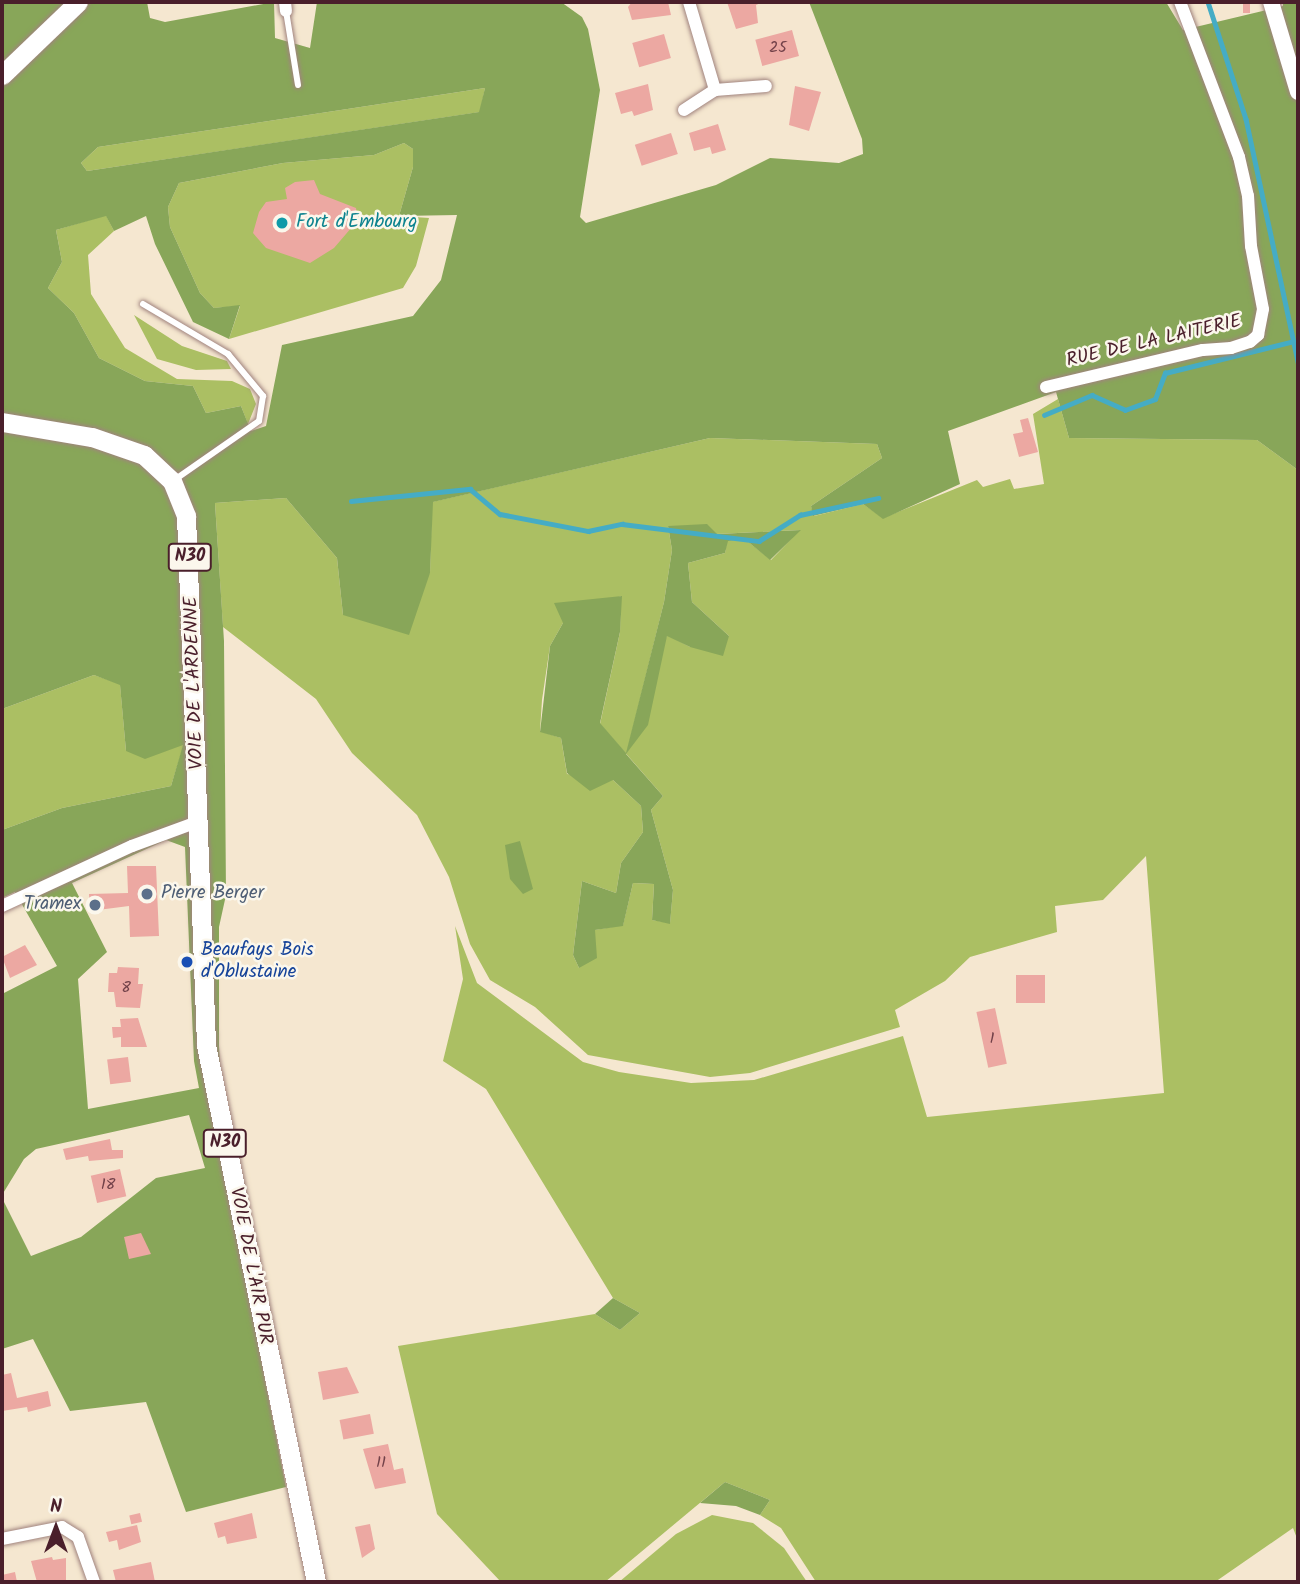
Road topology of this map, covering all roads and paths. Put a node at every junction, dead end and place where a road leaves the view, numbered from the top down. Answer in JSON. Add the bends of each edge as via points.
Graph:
{"nodes":[{"id":1,"x":78,"y":2,"type":"edge"},
{"id":2,"x":689,"y":2,"type":"edge"},
{"id":3,"x":1180,"y":2,"type":"edge"},
{"id":4,"x":1271,"y":2,"type":"edge"},
{"id":5,"x":285,"y":6,"type":"edge"},
{"id":6,"x":2,"y":75,"type":"edge"},
{"id":7,"x":298,"y":85,"type":"dead end"},
{"id":8,"x":766,"y":86,"type":"dead end"},
{"id":9,"x":715,"y":90,"type":"junction"},
{"id":10,"x":1298,"y":92,"type":"edge"},
{"id":11,"x":684,"y":110,"type":"dead end"},
{"id":12,"x":142,"y":304,"type":"dead end"},
{"id":13,"x":1046,"y":387,"type":"dead end"},
{"id":14,"x":2,"y":422,"type":"edge"},
{"id":15,"x":172,"y":481,"type":"junction"},
{"id":16,"x":200,"y":821,"type":"junction"},
{"id":17,"x":2,"y":906,"type":"edge"},
{"id":18,"x":2,"y":1539,"type":"edge"},
{"id":19,"x":94,"y":1582,"type":"edge"},
{"id":20,"x":316,"y":1582,"type":"edge"}],
"edges":[{"from":1,"to":6,"type":"main road"},
{"from":2,"to":9,"type":"street"},
{"from":3,"to":13,"type":"street","name":"RUE DE LA LAITERIE","via":[[1234,144],[1248,197],[1263,309],[1258,334],[1231,348],[1203,350]]},
{"from":4,"to":10,"type":"street"},
{"from":5,"to":7,"type":"lane"},
{"from":8,"to":9,"type":"street"},
{"from":9,"to":11,"type":"street"},
{"from":12,"to":15,"type":"lane","via":[[228,354],[263,396],[259,421]]},
{"from":14,"to":15,"type":"main road","name":"VOIE DE L'ARDENNE","number":"N30","via":[[117,443],[144,455]]},
{"from":15,"to":16,"type":"main road","name":"VOIE DE L'ARDENNE","number":"N30","via":[[186,516],[190,544]]},
{"from":16,"to":17,"type":"street","via":[[132,846]]},
{"from":16,"to":20,"type":"main road","name":"VOIE DE L'AIR PUR","number":"N30","via":[[210,1069]]},
{"from":18,"to":19,"type":"street","via":[[62,1527],[78,1537]]}]}
